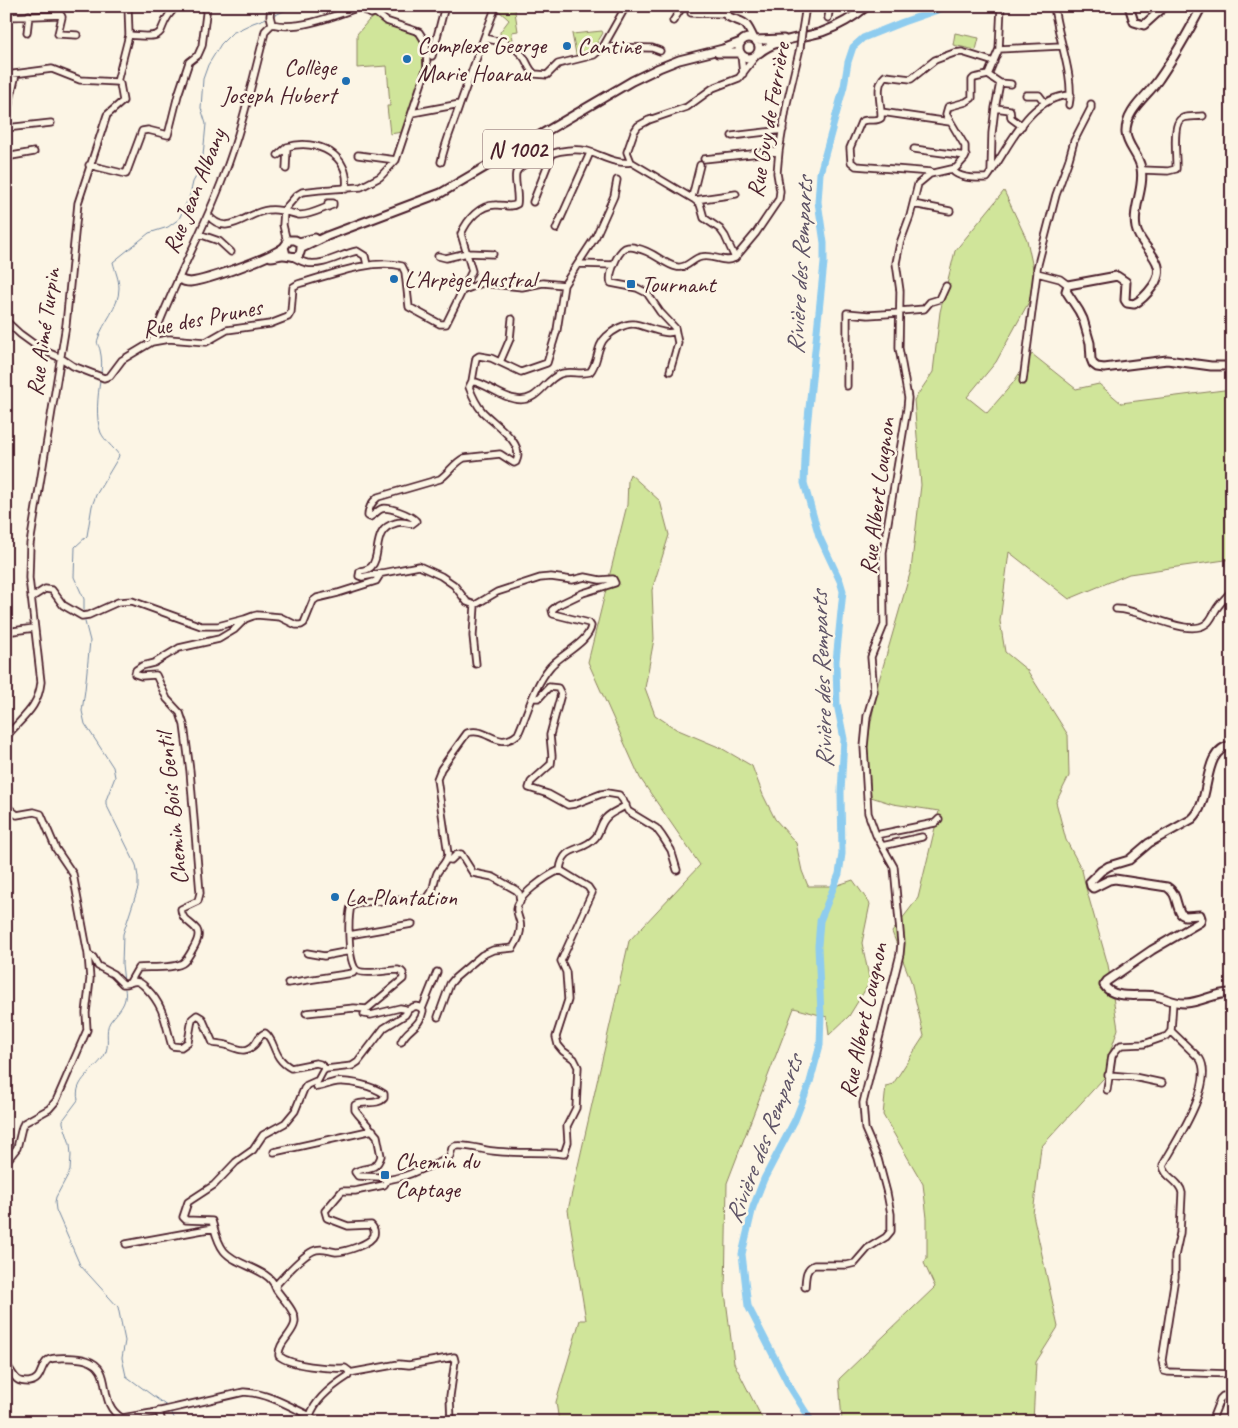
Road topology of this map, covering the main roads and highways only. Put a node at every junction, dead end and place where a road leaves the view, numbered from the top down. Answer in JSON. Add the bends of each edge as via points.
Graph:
{"nodes":[{"id":1,"x":867,"y":6,"type":"edge"},
{"id":2,"x":1128,"y":6,"type":"edge"},
{"id":3,"x":1165,"y":6,"type":"edge"},
{"id":4,"x":1202,"y":6,"type":"edge"},
{"id":5,"x":724,"y":10,"type":"edge"},
{"id":6,"x":738,"y":21,"type":"junction"},
{"id":7,"x":794,"y":38,"type":"junction"},
{"id":8,"x":755,"y":39,"type":"junction"},
{"id":9,"x":742,"y":41,"type":"junction"},
{"id":10,"x":705,"y":53,"type":"junction"},
{"id":11,"x":741,"y":54,"type":"junction"},
{"id":12,"x":757,"y":55,"type":"junction"},
{"id":13,"x":179,"y":279,"type":"road end"},
{"id":14,"x":1232,"y":366,"type":"edge"},
{"id":15,"x":1232,"y":745,"type":"edge"},
{"id":16,"x":1232,"y":993,"type":"edge"}],
"edges":[{"from":1,"to":7,"type":"main road","via":[[839,25]]},
{"from":2,"to":3,"type":"main road","via":[[1132,20],[1140,25],[1148,23]]},
{"from":4,"to":14,"type":"main road","via":[[1159,78],[1138,103],[1126,130],[1128,142],[1142,170],[1136,213],[1137,232],[1156,260],[1156,282],[1134,304],[1125,300],[1126,282],[1120,277],[1068,285],[1066,291],[1079,311],[1090,343],[1091,359],[1097,367],[1167,360]]},
{"from":5,"to":6,"type":"main road","via":[[728,18]]},
{"from":6,"to":8,"type":"main road","via":[[744,23]]},
{"from":6,"to":9,"type":"main road","via":[[743,28]]},
{"from":7,"to":8,"type":"main road"},
{"from":7,"to":12,"type":"main road","via":[[766,48]]},
{"from":8,"to":9,"type":"main road"},
{"from":8,"to":12,"type":"main road","via":[[759,44]]},
{"from":9,"to":10,"type":"main road","number":"N 1002"},
{"from":9,"to":11,"type":"main road","via":[[739,47]]},
{"from":10,"to":11,"type":"main road","number":"N 1002"},
{"from":10,"to":13,"type":"main road","number":"N 1002","via":[[640,77],[441,194],[214,276],[190,282]]},
{"from":11,"to":12,"type":"main road","via":[[748,59]]},
{"from":15,"to":16,"type":"main road","via":[[1222,747],[1212,762],[1198,814],[1129,860],[1101,871],[1090,882],[1093,888],[1109,880],[1167,887],[1173,890],[1181,914],[1200,915],[1201,918],[1200,922],[1107,981],[1104,985],[1108,990],[1130,996],[1154,996],[1183,1004]]}]}
